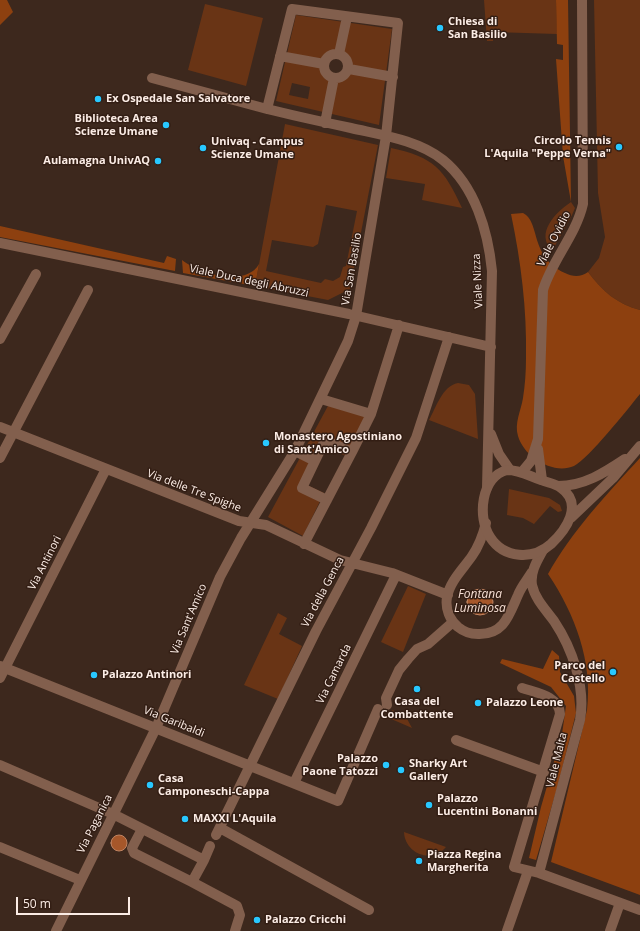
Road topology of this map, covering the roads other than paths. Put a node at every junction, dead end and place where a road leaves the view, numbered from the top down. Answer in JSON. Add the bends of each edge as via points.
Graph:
{"nodes":[{"id":1,"x":582,"y":0,"type":"edge"},
{"id":2,"x":347,"y":17,"type":"junction"},
{"id":3,"x":339,"y":54,"type":"junction"},
{"id":4,"x":280,"y":56,"type":"junction"},
{"id":5,"x":324,"y":64,"type":"junction"},
{"id":6,"x":349,"y":69,"type":"junction"},
{"id":7,"x":393,"y":77,"type":"junction"},
{"id":8,"x":152,"y":78,"type":"dead end"},
{"id":9,"x":334,"y":78,"type":"junction"},
{"id":10,"x":267,"y":109,"type":"junction"},
{"id":11,"x":325,"y":122,"type":"junction"},
{"id":12,"x":386,"y":136,"type":"junction"},
{"id":13,"x":0,"y":243,"type":"edge"},
{"id":14,"x":36,"y":274,"type":"dead end"},
{"id":15,"x":88,"y":290,"type":"dead end"},
{"id":16,"x":356,"y":316,"type":"junction"},
{"id":17,"x":399,"y":325,"type":"junction"},
{"id":18,"x":449,"y":337,"type":"junction"},
{"id":19,"x":0,"y":339,"type":"edge"},
{"id":20,"x":491,"y":347,"type":"junction"},
{"id":21,"x":321,"y":399,"type":"junction"},
{"id":22,"x":371,"y":414,"type":"junction"},
{"id":23,"x":0,"y":427,"type":"edge"},
{"id":24,"x":489,"y":428,"type":"junction"},
{"id":25,"x":14,"y":432,"type":"junction"},
{"id":26,"x":538,"y":439,"type":"junction"},
{"id":27,"x":637,"y":449,"type":"edge"},
{"id":28,"x":295,"y":451,"type":"junction"},
{"id":29,"x":352,"y":452,"type":"junction"},
{"id":30,"x":0,"y":458,"type":"edge"},
{"id":31,"x":315,"y":461,"type":"junction"},
{"id":32,"x":106,"y":469,"type":"junction"},
{"id":33,"x":510,"y":470,"type":"junction"},
{"id":34,"x":522,"y":472,"type":"junction"},
{"id":35,"x":542,"y":480,"type":"junction"},
{"id":36,"x":558,"y":486,"type":"junction"},
{"id":37,"x":487,"y":488,"type":"junction"},
{"id":38,"x":327,"y":500,"type":"junction"},
{"id":39,"x":570,"y":518,"type":"junction"},
{"id":40,"x":486,"y":523,"type":"junction"},
{"id":41,"x":250,"y":524,"type":"junction"},
{"id":42,"x":304,"y":544,"type":"junction"},
{"id":43,"x":543,"y":550,"type":"junction"},
{"id":44,"x":351,"y":564,"type":"junction"},
{"id":45,"x":533,"y":569,"type":"junction"},
{"id":46,"x":396,"y":575,"type":"junction"},
{"id":47,"x":448,"y":595,"type":"junction"},
{"id":48,"x":453,"y":622,"type":"junction"},
{"id":49,"x":2,"y":667,"type":"edge"},
{"id":50,"x":0,"y":678,"type":"edge"},
{"id":51,"x":522,"y":688,"type":"dead end"},
{"id":52,"x":156,"y":728,"type":"junction"},
{"id":53,"x":456,"y":740,"type":"dead end"},
{"id":54,"x":0,"y":765,"type":"edge"},
{"id":55,"x":251,"y":766,"type":"junction"},
{"id":56,"x":544,"y":772,"type":"junction"},
{"id":57,"x":294,"y":783,"type":"junction"},
{"id":58,"x":113,"y":814,"type":"junction"},
{"id":59,"x":142,"y":828,"type":"junction"},
{"id":60,"x":210,"y":846,"type":"dead end"},
{"id":61,"x":0,"y":847,"type":"edge"},
{"id":62,"x":204,"y":860,"type":"junction"},
{"id":63,"x":528,"y":871,"type":"junction"},
{"id":64,"x":539,"y":873,"type":"junction"},
{"id":65,"x":80,"y":880,"type":"junction"},
{"id":66,"x":192,"y":882,"type":"junction"},
{"id":67,"x":620,"y":903,"type":"junction"},
{"id":68,"x":369,"y":910,"type":"dead end"},
{"id":69,"x":640,"y":910,"type":"edge"},
{"id":70,"x":56,"y":931,"type":"edge"},
{"id":71,"x":235,"y":931,"type":"edge"},
{"id":72,"x":507,"y":931,"type":"edge"},
{"id":73,"x":610,"y":931,"type":"edge"}],
"edges":[{"from":1,"to":26,"type":"street","name":"Viale Ovidio","via":[[584,199],[577,222],[543,290]]},
{"from":2,"to":3,"type":"street"},
{"from":2,"to":4,"type":"street","via":[[292,9]]},
{"from":2,"to":7,"type":"street","name":"Via San Basilio","via":[[398,23]]},
{"from":3,"to":5,"type":"street","via":[[330,56]]},
{"from":3,"to":6,"type":"street","via":[[346,58]]},
{"from":4,"to":5,"type":"street"},
{"from":4,"to":10,"type":"street"},
{"from":5,"to":9,"type":"street","via":[[326,73]]},
{"from":6,"to":7,"type":"street"},
{"from":6,"to":9,"type":"street","via":[[345,75]]},
{"from":7,"to":12,"type":"street","name":"Via San Basilio"},
{"from":8,"to":10,"type":"street","name":"Viale Nizza"},
{"from":9,"to":11,"type":"street"},
{"from":10,"to":11,"type":"street","name":"Viale Nizza"},
{"from":11,"to":12,"type":"street","name":"Viale Nizza"},
{"from":12,"to":16,"type":"street","name":"Via San Basilio"},
{"from":12,"to":20,"type":"street","name":"Viale Nizza","via":[[425,149],[442,159],[460,178],[475,203],[491,263]]},
{"from":13,"to":16,"type":"street","name":"Viale Duca degli Abruzzi"},
{"from":14,"to":19,"type":"street"},
{"from":15,"to":25,"type":"street"},
{"from":16,"to":17,"type":"street","name":"Viale Duca degli Abruzzi"},
{"from":16,"to":21,"type":"street","name":"Via San Basilio","via":[[348,341]]},
{"from":17,"to":18,"type":"street","name":"Viale Duca degli Abruzzi"},
{"from":17,"to":22,"type":"street"},
{"from":18,"to":20,"type":"street","name":"Viale Duca degli Abruzzi"},
{"from":18,"to":44,"type":"street","name":"Via della Genca","via":[[420,430]]},
{"from":20,"to":24,"type":"street","name":"Viale Nizza"},
{"from":21,"to":22,"type":"street"},
{"from":21,"to":28,"type":"street","name":"Via San Basilio"},
{"from":22,"to":29,"type":"street"},
{"from":23,"to":25,"type":"street","name":"Via delle Tre Spighe"},
{"from":24,"to":33,"type":"street","name":"Viale Nizza","via":[[499,454]]},
{"from":24,"to":37,"type":"street","name":"Viale Nizza"},
{"from":25,"to":30,"type":"street"},
{"from":25,"to":32,"type":"street","name":"Via delle Tre Spighe"},
{"from":26,"to":34,"type":"street","name":"Viale Ovidio","via":[[531,461]]},
{"from":26,"to":35,"type":"street","name":"Viale Ovidio"},
{"from":27,"to":36,"type":"street","via":[[595,478],[578,484]]},
{"from":27,"to":39,"type":"street","via":[[613,478]]},
{"from":28,"to":31,"type":"street"},
{"from":28,"to":41,"type":"street","name":"Via Sant'Amico"},
{"from":29,"to":31,"type":"street","via":[[325,440]]},
{"from":29,"to":38,"type":"street"},
{"from":31,"to":38,"type":"street","via":[[302,488]]},
{"from":32,"to":41,"type":"street","name":"Via delle Tre Spighe"},
{"from":32,"to":49,"type":"street","name":"Via Antinori"},
{"from":33,"to":34,"type":"street"},
{"from":33,"to":37,"type":"street","via":[[496,474]]},
{"from":34,"to":35,"type":"street"},
{"from":35,"to":36,"type":"street"},
{"from":36,"to":39,"type":"street","via":[[572,502]]},
{"from":37,"to":40,"type":"street","via":[[484,503]]},
{"from":38,"to":42,"type":"street"},
{"from":39,"to":43,"type":"street","via":[[561,533]]},
{"from":40,"to":43,"type":"street","via":[[491,538],[508,552],[524,556]]},
{"from":40,"to":47,"type":"street","via":[[478,547],[455,580]]},
{"from":41,"to":42,"type":"street","name":"Via delle Tre Spighe","via":[[266,525]]},
{"from":41,"to":52,"type":"street","name":"Via Sant'Amico","via":[[220,577]]},
{"from":42,"to":44,"type":"street","name":"Via delle Tre Spighe"},
{"from":43,"to":45,"type":"street"},
{"from":44,"to":46,"type":"street","name":"Via delle Tre Spighe"},
{"from":44,"to":55,"type":"street","name":"Via della Genca"},
{"from":45,"to":48,"type":"street","via":[[520,590],[510,617],[497,630],[474,634]]},
{"from":45,"to":64,"type":"street","name":"Viale Malta","via":[[535,594],[562,633],[570,652],[580,692],[581,714]]},
{"from":46,"to":47,"type":"street","name":"Via delle Tre Spighe"},
{"from":46,"to":57,"type":"street","name":"Via Camarda"},
{"from":47,"to":48,"type":"street","via":[[448,609]]},
{"from":48,"to":57,"type":"street","name":"Via Garibaldi","via":[[429,643],[417,649],[402,666],[338,801]]},
{"from":49,"to":50,"type":"street","name":"Via Antinori"},
{"from":49,"to":52,"type":"street","name":"Via Garibaldi"},
{"from":51,"to":56,"type":"street","via":[[551,698],[557,703],[560,711]]},
{"from":52,"to":55,"type":"street","name":"Via Garibaldi"},
{"from":52,"to":58,"type":"street","name":"Via Paganica"},
{"from":53,"to":56,"type":"street"},
{"from":54,"to":58,"type":"street"},
{"from":55,"to":57,"type":"street","name":"Via Garibaldi"},
{"from":55,"to":68,"type":"street","name":"Via della Genca","via":[[218,831]]},
{"from":56,"to":63,"type":"street","via":[[514,867]]},
{"from":58,"to":59,"type":"street"},
{"from":58,"to":65,"type":"street","name":"Via Paganica"},
{"from":59,"to":62,"type":"street"},
{"from":59,"to":66,"type":"street","via":[[132,848],[133,852]]},
{"from":60,"to":62,"type":"street"},
{"from":61,"to":65,"type":"street"},
{"from":62,"to":66,"type":"street"},
{"from":63,"to":64,"type":"street"},
{"from":63,"to":72,"type":"street"},
{"from":64,"to":67,"type":"street"},
{"from":65,"to":70,"type":"street","name":"Via Paganica"},
{"from":66,"to":71,"type":"street","via":[[237,906],[240,915]]},
{"from":67,"to":69,"type":"street"},
{"from":67,"to":73,"type":"street"}]}
